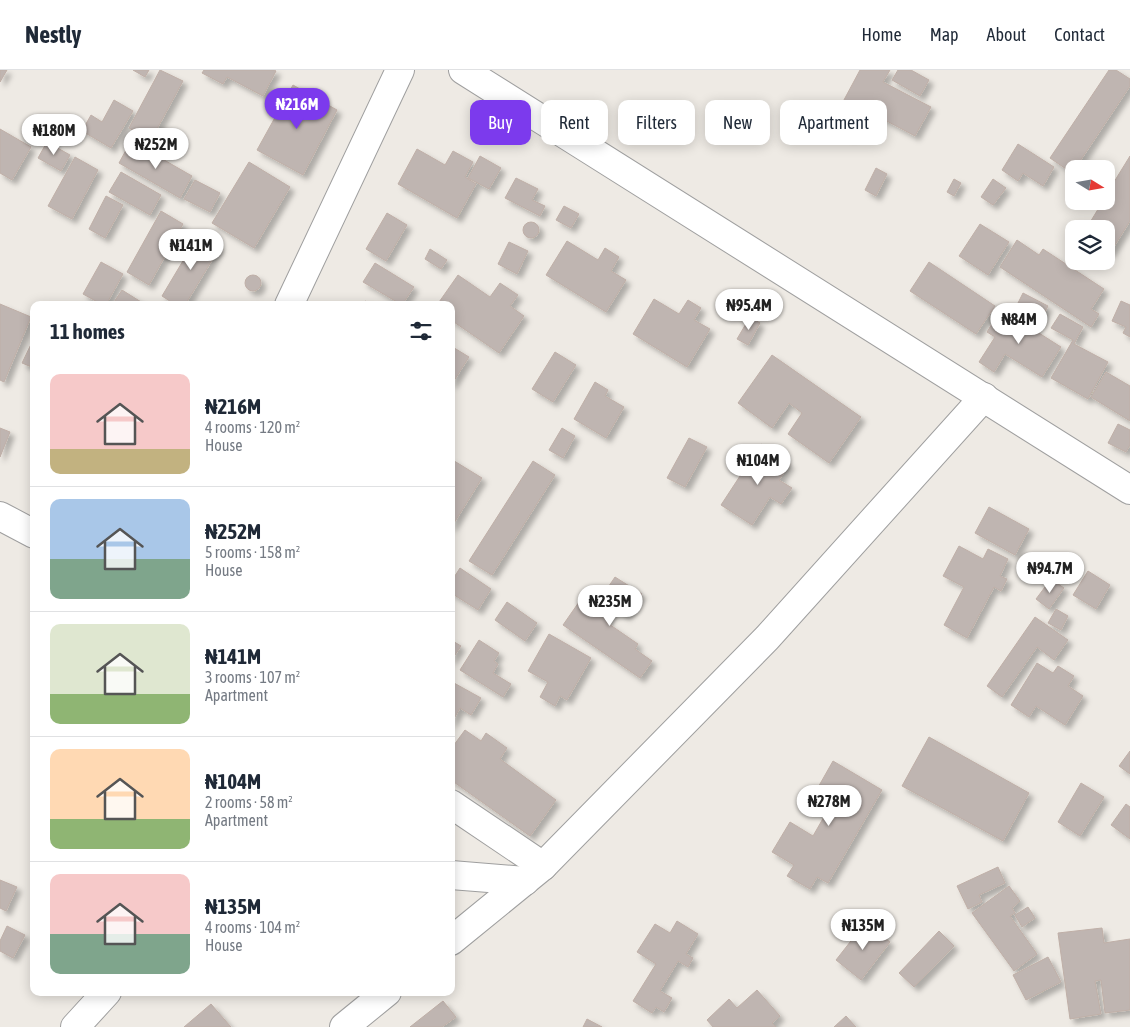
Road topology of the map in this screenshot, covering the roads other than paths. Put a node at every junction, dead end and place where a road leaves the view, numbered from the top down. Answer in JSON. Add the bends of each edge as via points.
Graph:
{"nodes":[{"id":1,"x":400,"y":70,"type":"edge"},
{"id":2,"x":463,"y":70,"type":"edge"},
{"id":3,"x":291,"y":301,"type":"edge"},
{"id":4,"x":984,"y":397,"type":"junction"},
{"id":5,"x":1130,"y":490,"type":"edge"},
{"id":6,"x":0,"y":516,"type":"edge"},
{"id":7,"x":30,"y":532,"type":"edge"},
{"id":8,"x":455,"y":807,"type":"edge"},
{"id":9,"x":534,"y":874,"type":"junction"},
{"id":10,"x":455,"y":875,"type":"edge"},
{"id":11,"x":455,"y":938,"type":"edge"},
{"id":12,"x":103,"y":996,"type":"edge"},
{"id":13,"x":382,"y":996,"type":"edge"},
{"id":14,"x":75,"y":1027,"type":"edge"},
{"id":15,"x":344,"y":1027,"type":"edge"}],
"edges":[{"from":1,"to":3,"type":"street"},
{"from":2,"to":4,"type":"street"},
{"from":4,"to":5,"type":"street"},
{"from":4,"to":9,"type":"street","via":[[767,638]]},
{"from":6,"to":7,"type":"street"},
{"from":8,"to":9,"type":"street"},
{"from":9,"to":10,"type":"street"},
{"from":9,"to":11,"type":"street"},
{"from":12,"to":14,"type":"street"},
{"from":13,"to":15,"type":"street"}]}
